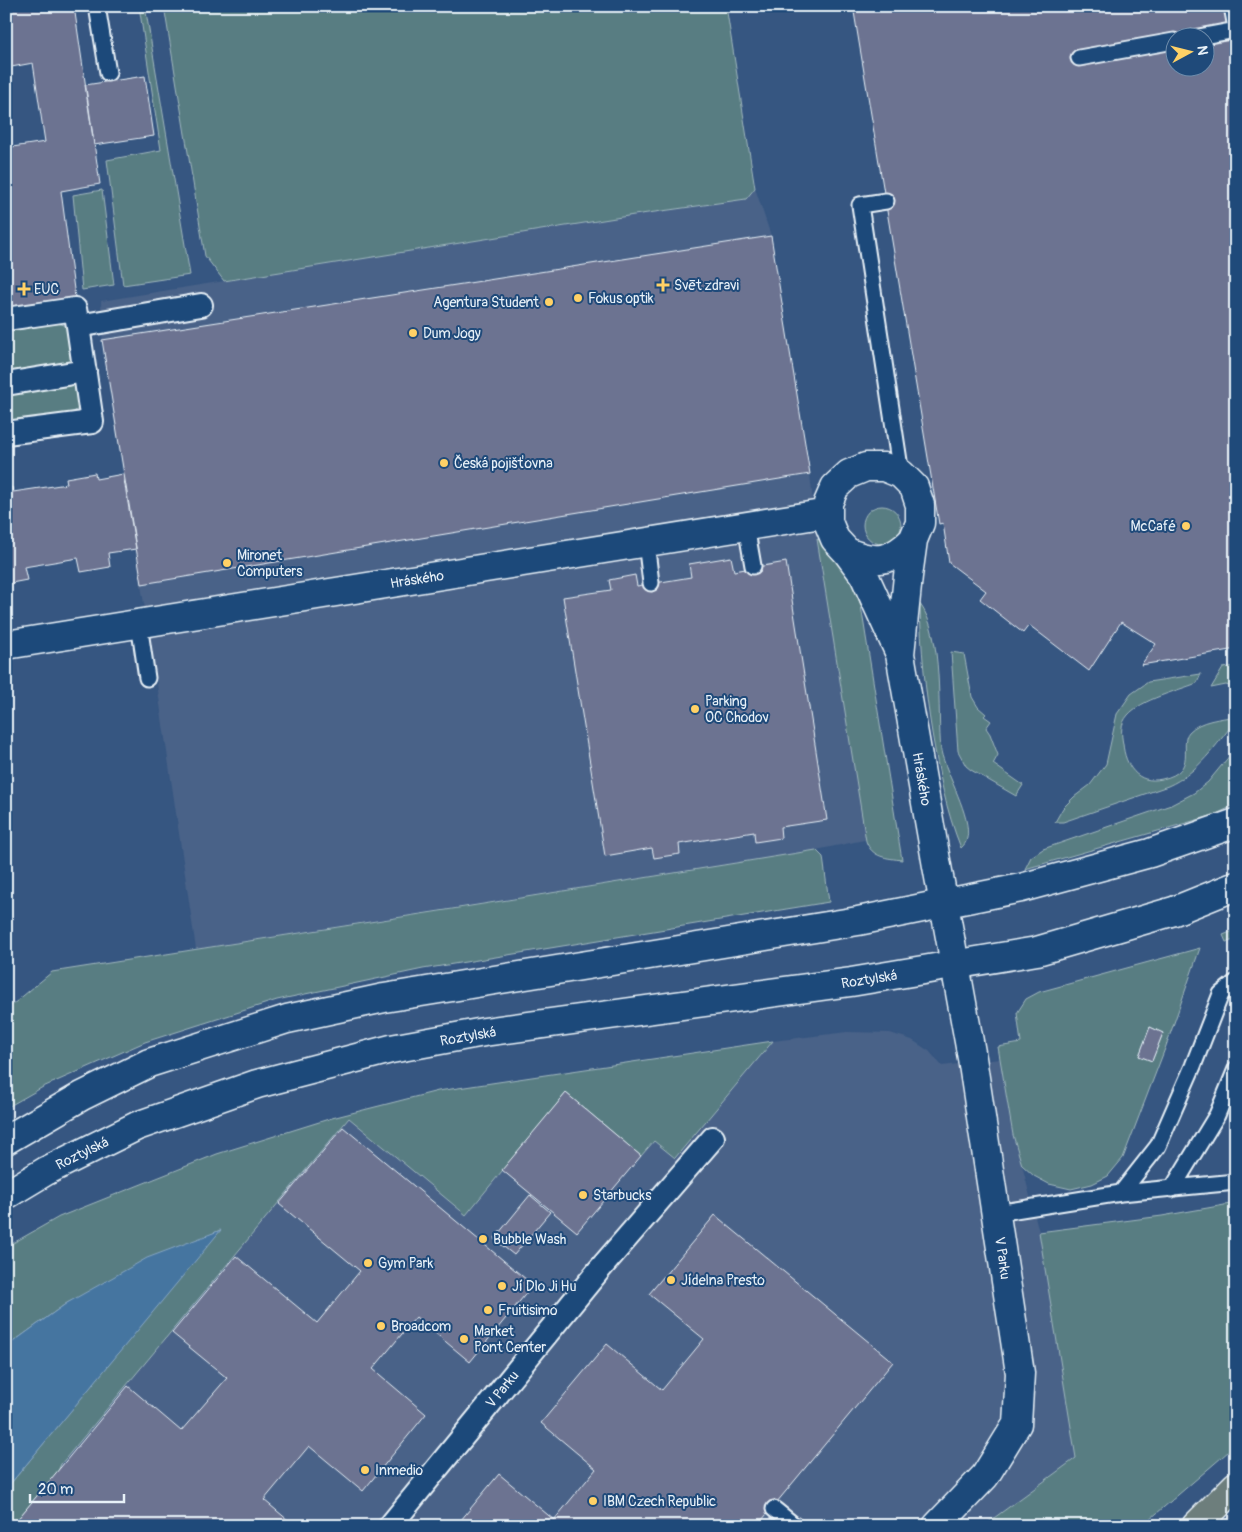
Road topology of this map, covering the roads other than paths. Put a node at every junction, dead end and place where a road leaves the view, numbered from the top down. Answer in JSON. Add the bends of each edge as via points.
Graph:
{"nodes":[{"id":1,"x":97,"y":6,"type":"edge"},
{"id":2,"x":1232,"y":6,"type":"edge"},
{"id":3,"x":1236,"y":29,"type":"edge"},
{"id":4,"x":1214,"y":34,"type":"edge"},
{"id":5,"x":1164,"y":43,"type":"edge"},
{"id":6,"x":1079,"y":58,"type":"dead end"},
{"id":7,"x":108,"y":73,"type":"dead end"},
{"id":8,"x":886,"y":201,"type":"dead end"},
{"id":9,"x":201,"y":305,"type":"dead end"},
{"id":10,"x":6,"y":319,"type":"edge"},
{"id":11,"x":78,"y":326,"type":"junction"},
{"id":12,"x":85,"y":371,"type":"junction"},
{"id":13,"x":6,"y":384,"type":"edge"},
{"id":14,"x":6,"y":433,"type":"edge"},
{"id":15,"x":901,"y":474,"type":"junction"},
{"id":16,"x":828,"y":513,"type":"junction"},
{"id":17,"x":746,"y":526,"type":"junction"},
{"id":18,"x":913,"y":540,"type":"junction"},
{"id":19,"x":646,"y":542,"type":"junction"},
{"id":20,"x":847,"y":552,"type":"junction"},
{"id":21,"x":752,"y":566,"type":"dead end"},
{"id":22,"x":651,"y":583,"type":"dead end"},
{"id":23,"x":139,"y":624,"type":"junction"},
{"id":24,"x":6,"y":645,"type":"edge"},
{"id":25,"x":900,"y":654,"type":"junction"},
{"id":26,"x":147,"y":678,"type":"dead end"},
{"id":27,"x":1236,"y":823,"type":"edge"},
{"id":28,"x":1236,"y":886,"type":"edge"},
{"id":29,"x":944,"y":904,"type":"junction"},
{"id":30,"x":955,"y":965,"type":"junction"},
{"id":31,"x":1236,"y":982,"type":"edge"},
{"id":32,"x":1236,"y":1069,"type":"edge"},
{"id":33,"x":713,"y":1138,"type":"dead end"},
{"id":34,"x":6,"y":1140,"type":"edge"},
{"id":35,"x":1236,"y":1182,"type":"edge"},
{"id":36,"x":1172,"y":1188,"type":"junction"},
{"id":37,"x":1121,"y":1193,"type":"junction"},
{"id":38,"x":6,"y":1195,"type":"edge"},
{"id":39,"x":997,"y":1213,"type":"junction"},
{"id":40,"x":1236,"y":1486,"type":"edge"},
{"id":41,"x":774,"y":1509,"type":"dead end"},
{"id":42,"x":390,"y":1526,"type":"edge"},
{"id":43,"x":795,"y":1526,"type":"edge"},
{"id":44,"x":937,"y":1526,"type":"edge"},
{"id":45,"x":1196,"y":1526,"type":"edge"}],
"edges":[{"from":1,"to":7,"type":"lane"},
{"from":2,"to":3,"type":"lane"},
{"from":3,"to":4,"type":"lane"},
{"from":5,"to":6,"type":"lane"},
{"from":8,"to":15,"type":"lane","via":[[860,205]]},
{"from":9,"to":11,"type":"street"},
{"from":10,"to":11,"type":"street","via":[[75,309]]},
{"from":11,"to":12,"type":"street"},
{"from":12,"to":13,"type":"street"},
{"from":12,"to":14,"type":"street","via":[[92,422]]},
{"from":15,"to":16,"type":"main road","name":"Hráského","via":[[884,467],[866,467],[849,474],[835,487],[828,503]]},
{"from":15,"to":18,"type":"main road","name":"Hráského","via":[[914,488],[920,505],[920,523]]},
{"from":16,"to":17,"type":"main road","name":"Hráského"},
{"from":16,"to":20,"type":"main road","name":"Hráského","via":[[835,539]]},
{"from":17,"to":19,"type":"main road","name":"Hráského"},
{"from":17,"to":21,"type":"lane"},
{"from":18,"to":20,"type":"main road","via":[[900,553],[883,560],[864,559]]},
{"from":18,"to":25,"type":"main road","name":"Hráského"},
{"from":19,"to":22,"type":"lane"},
{"from":19,"to":23,"type":"main road","name":"Hráského"},
{"from":20,"to":25,"type":"main road","name":"Hráského","via":[[864,575]]},
{"from":23,"to":24,"type":"main road","name":"Hráského"},
{"from":23,"to":26,"type":"lane"},
{"from":25,"to":29,"type":"main road","name":"Hráského"},
{"from":27,"to":29,"type":"main road","via":[[1035,885]]},
{"from":28,"to":30,"type":"main road","name":"Roztylská","via":[[1174,911],[1037,951]]},
{"from":29,"to":30,"type":"main road"},
{"from":29,"to":34,"type":"main road","via":[[858,921],[384,998],[287,1019],[149,1063],[82,1096]]},
{"from":30,"to":38,"type":"main road","name":"Roztylská","via":[[484,1032],[391,1049],[257,1084],[137,1126],[46,1171]]},
{"from":30,"to":39,"type":"main road","name":"V Parku"},
{"from":31,"to":37,"type":"lane","via":[[1221,994],[1158,1146]]},
{"from":32,"to":36,"type":"lane","via":[[1217,1115]]},
{"from":33,"to":42,"type":"street","name":"V Parku","via":[[599,1270]]},
{"from":35,"to":36,"type":"lane"},
{"from":36,"to":37,"type":"lane"},
{"from":37,"to":39,"type":"lane"},
{"from":39,"to":44,"type":"main road","name":"V Parku","via":[[1020,1373],[1017,1424],[985,1476]]},
{"from":40,"to":45,"type":"highway"},
{"from":41,"to":43,"type":"lane"}]}
